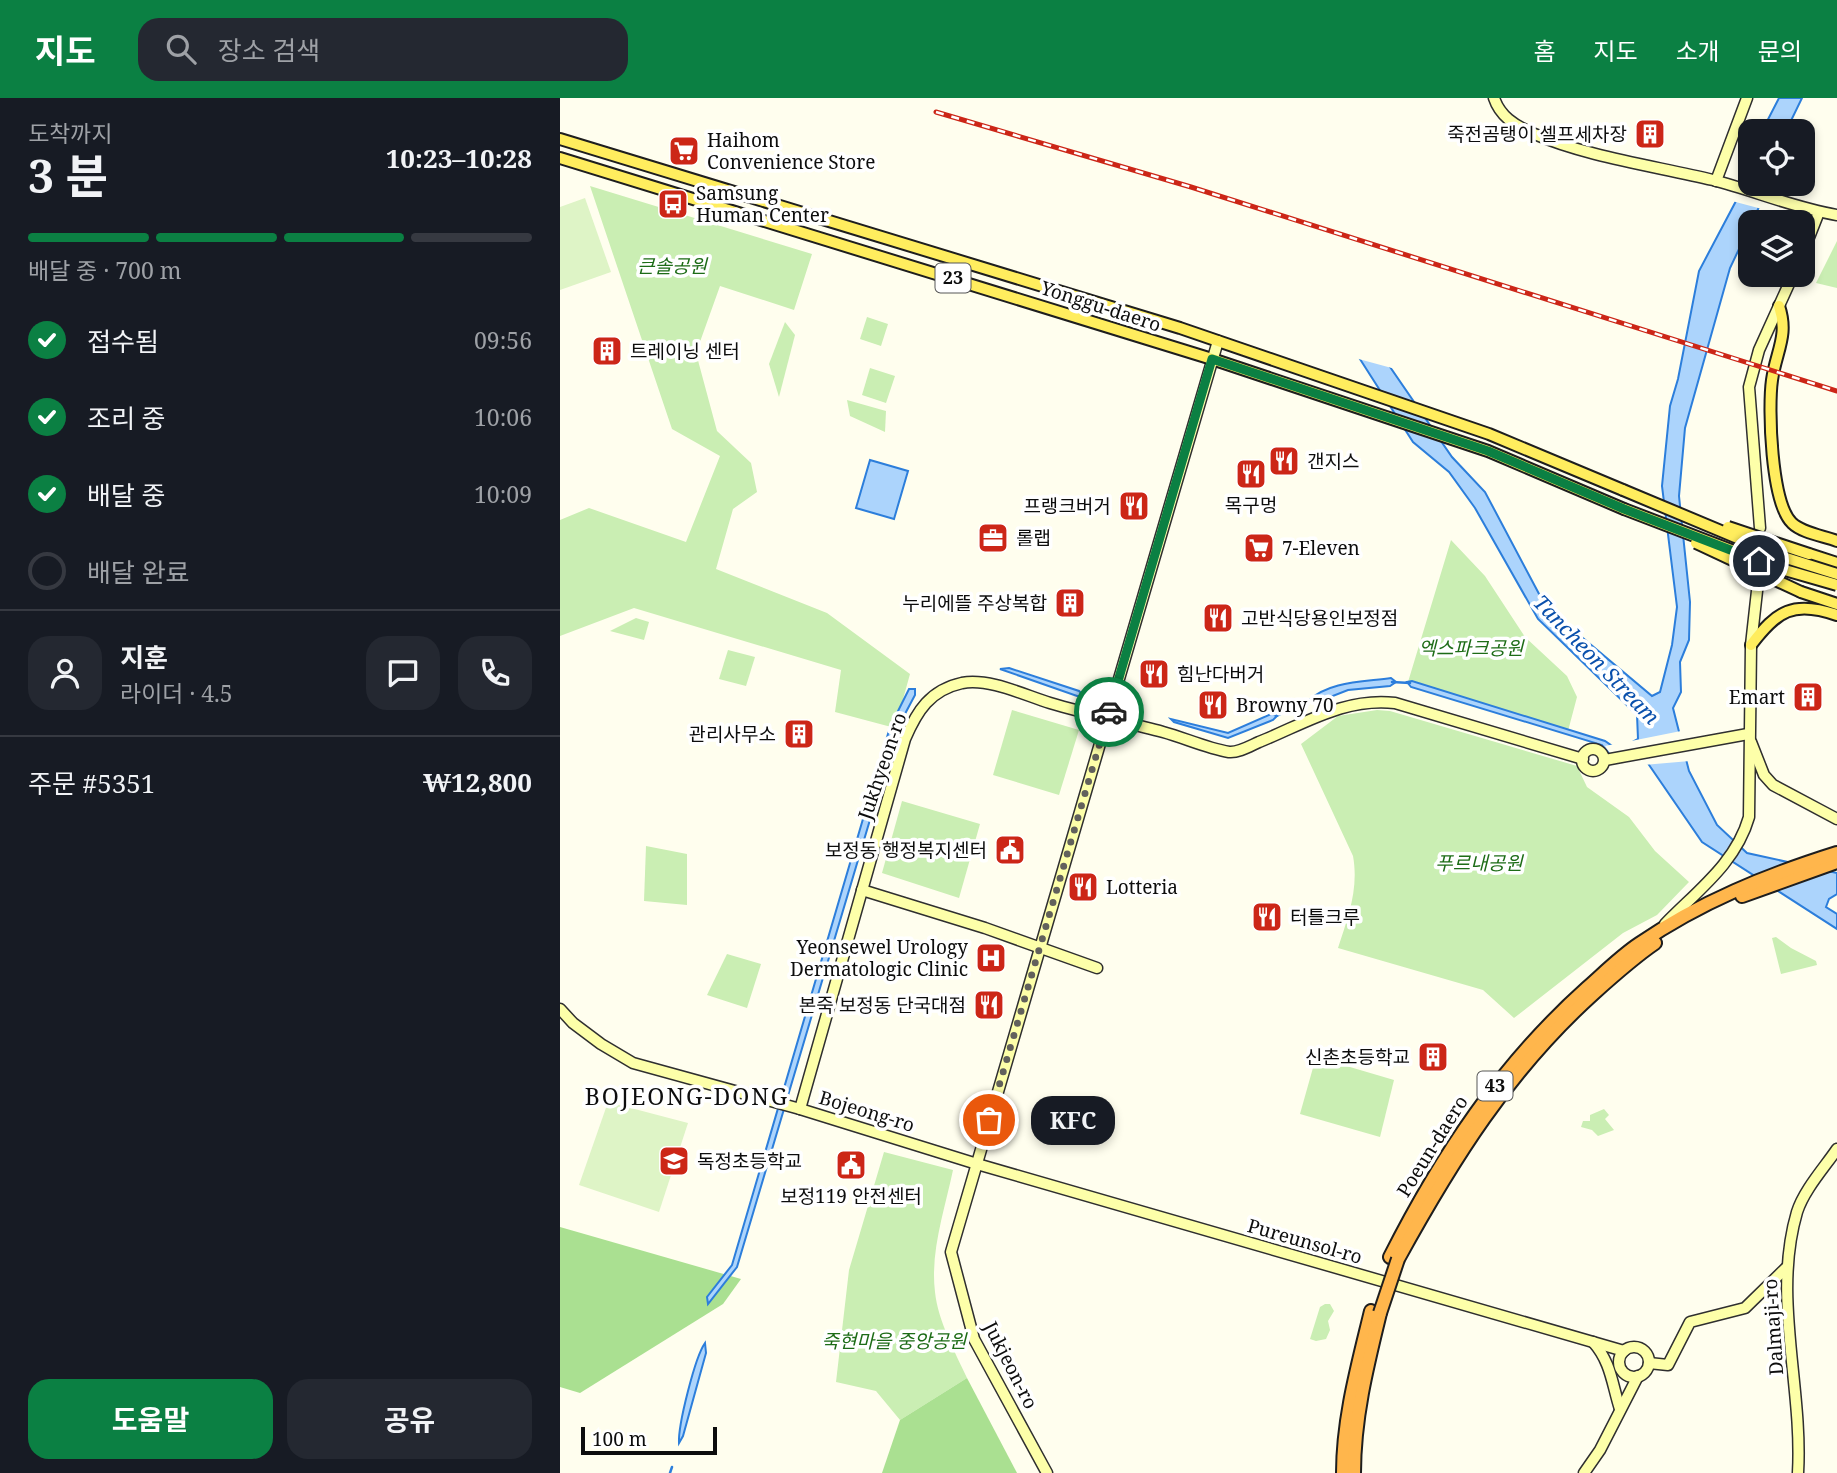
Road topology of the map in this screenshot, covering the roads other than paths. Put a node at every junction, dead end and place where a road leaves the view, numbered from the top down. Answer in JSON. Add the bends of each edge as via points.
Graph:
{"nodes":[{"id":1,"x":1494,"y":98,"type":"edge"},
{"id":2,"x":1747,"y":98,"type":"edge"},
{"id":3,"x":560,"y":139,"type":"edge"},
{"id":4,"x":560,"y":158,"type":"edge"},
{"id":5,"x":1716,"y":181,"type":"junction"},
{"id":6,"x":1819,"y":212,"type":"junction"},
{"id":7,"x":1837,"y":215,"type":"edge"},
{"id":8,"x":1815,"y":222,"type":"edge"},
{"id":9,"x":1788,"y":287,"type":"edge"},
{"id":10,"x":1779,"y":306,"type":"junction"},
{"id":11,"x":1217,"y":341,"type":"junction"},
{"id":12,"x":1212,"y":359,"type":"junction"},
{"id":13,"x":1623,"y":490,"type":"junction"},
{"id":14,"x":1624,"y":509,"type":"junction"},
{"id":15,"x":1760,"y":528,"type":"dead end"},
{"id":16,"x":1837,"y":541,"type":"edge"},
{"id":17,"x":1837,"y":563,"type":"edge"},
{"id":18,"x":1837,"y":574,"type":"edge"},
{"id":19,"x":1758,"y":582,"type":"dead end"},
{"id":20,"x":1837,"y":585,"type":"edge"},
{"id":21,"x":1837,"y":604,"type":"edge"},
{"id":22,"x":1837,"y":615,"type":"edge"},
{"id":23,"x":1751,"y":645,"type":"junction"},
{"id":24,"x":1107,"y":720,"type":"junction"},
{"id":25,"x":1748,"y":734,"type":"junction"},
{"id":26,"x":1583,"y":759,"type":"junction"},
{"id":27,"x":1609,"y":759,"type":"junction"},
{"id":28,"x":1837,"y":819,"type":"edge"},
{"id":29,"x":1837,"y":853,"type":"edge"},
{"id":30,"x":1837,"y":862,"type":"edge"},
{"id":31,"x":862,"y":890,"type":"junction"},
{"id":32,"x":1708,"y":908,"type":"junction"},
{"id":33,"x":1657,"y":932,"type":"junction"},
{"id":34,"x":1039,"y":946,"type":"junction"},
{"id":35,"x":1097,"y":968,"type":"dead end"},
{"id":36,"x":560,"y":1009,"type":"edge"},
{"id":37,"x":795,"y":1107,"type":"junction"},
{"id":38,"x":1837,"y":1149,"type":"edge"},
{"id":39,"x":976,"y":1164,"type":"junction"},
{"id":40,"x":1394,"y":1258,"type":"junction"},
{"id":41,"x":1786,"y":1268,"type":"junction"},
{"id":42,"x":1376,"y":1312,"type":"junction"},
{"id":43,"x":1592,"y":1341,"type":"junction"},
{"id":44,"x":1624,"y":1351,"type":"junction"},
{"id":45,"x":1649,"y":1363,"type":"junction"},
{"id":46,"x":1638,"y":1376,"type":"junction"},
{"id":47,"x":1620,"y":1409,"type":"junction"},
{"id":48,"x":1047,"y":1473,"type":"edge"},
{"id":49,"x":1343,"y":1473,"type":"edge"},
{"id":50,"x":1354,"y":1473,"type":"edge"},
{"id":51,"x":1584,"y":1473,"type":"edge"},
{"id":52,"x":1798,"y":1473,"type":"edge"}],
"edges":[{"from":1,"to":5,"type":"street","via":[[1509,121],[1532,133]]},
{"from":2,"to":5,"type":"street"},
{"from":3,"to":11,"type":"main road","name":"Yonggu-daero","number":"23"},
{"from":4,"to":12,"type":"main road","name":"Yonggu-daero","number":"23"},
{"from":5,"to":6,"type":"street"},
{"from":6,"to":7,"type":"street"},
{"from":6,"to":8,"type":"street"},
{"from":9,"to":10,"type":"street"},
{"from":10,"to":15,"type":"street","via":[[1754,362],[1749,387]]},
{"from":10,"to":16,"type":"main road","via":[[1785,324],[1771,381],[1771,416],[1780,502],[1793,524]]},
{"from":11,"to":12,"type":"street","name":"Jukjeon-ro"},
{"from":11,"to":13,"type":"main road","name":"Yonggu-daero","number":"23","via":[[1489,434]]},
{"from":12,"to":14,"type":"main road","name":"Yonggu-daero","number":"23","via":[[1488,451]]},
{"from":12,"to":24,"type":"street","name":"Jukjeon-ro"},
{"from":13,"to":17,"type":"main road","number":"23","bridge":true},
{"from":13,"to":18,"type":"main road","bridge":true,"via":[[1783,557]]},
{"from":14,"to":20,"type":"main road","bridge":true},
{"from":14,"to":21,"type":"main road","number":"23","bridge":true,"via":[[1767,578]]},
{"from":19,"to":23,"type":"street"},
{"from":22,"to":23,"type":"main road","via":[[1815,608],[1784,611]]},
{"from":23,"to":25,"type":"street"},
{"from":24,"to":26,"type":"street","name":"Jukhyeon-ro","via":[[1233,752],[1339,707],[1380,701]]},
{"from":24,"to":31,"type":"street","name":"Jukhyeon-ro","via":[[976,682],[938,692],[920,710],[905,739]]},
{"from":24,"to":34,"type":"street","name":"Jukjeon-ro"},
{"from":25,"to":27,"type":"street"},
{"from":25,"to":28,"type":"street","via":[[1764,775],[1773,785]]},
{"from":25,"to":33,"type":"street","via":[[1751,804],[1743,837],[1722,868]]},
{"from":26,"to":27,"type":"street","via":[[1592,748]]},
{"from":26,"to":27,"type":"street","via":[[1584,767],[1594,771]]},
{"from":29,"to":32,"type":"highway","name":"Poeun-daero","number":"43","via":[[1753,882]]},
{"from":30,"to":32,"type":"highway","name":"Poeun-daero","number":"43"},
{"from":31,"to":34,"type":"street"},
{"from":31,"to":37,"type":"street","name":"Jukhyeon-ro"},
{"from":32,"to":33,"type":"highway","name":"Poeun-daero","number":"43"},
{"from":32,"to":40,"type":"highway","name":"Poeun-daero","number":"43","via":[[1645,950],[1569,1016],[1527,1061],[1490,1105]]},
{"from":33,"to":40,"type":"highway","name":"Poeun-daero","number":"43","via":[[1592,983],[1519,1055],[1441,1164]]},
{"from":34,"to":35,"type":"street"},
{"from":34,"to":39,"type":"street","name":"Jukjeon-ro"},
{"from":36,"to":37,"type":"street","name":"Bojeong-ro","via":[[601,1044],[633,1063]]},
{"from":37,"to":39,"type":"street","name":"Bojeong-ro"},
{"from":38,"to":41,"type":"street","name":"Dalmaji-ro","via":[[1798,1210]]},
{"from":39,"to":43,"type":"street","name":"Pureunsol-ro"},
{"from":39,"to":48,"type":"street","name":"Jukjeon-ro","via":[[951,1252],[974,1339]]},
{"from":40,"to":42,"type":"highway","name":"Poeun-daero","number":"43","bridge":true},
{"from":41,"to":45,"type":"street","via":[[1745,1308],[1690,1322],[1668,1365]]},
{"from":41,"to":52,"type":"street","name":"Dalmaji-ro"},
{"from":42,"to":49,"type":"highway","name":"Poeun-daero","number":"43","via":[[1351,1394]]},
{"from":42,"to":50,"type":"highway","name":"Poeun-daero","number":"43","via":[[1354,1441]]},
{"from":43,"to":44,"type":"street","name":"Pureunsol-ro"},
{"from":43,"to":47,"type":"street","via":[[1603,1353]]},
{"from":44,"to":45,"type":"street","via":[[1640,1348]]},
{"from":44,"to":46,"type":"street","via":[[1619,1366],[1627,1375]]},
{"from":45,"to":46,"type":"street"},
{"from":46,"to":47,"type":"street"},
{"from":47,"to":51,"type":"street"}]}
